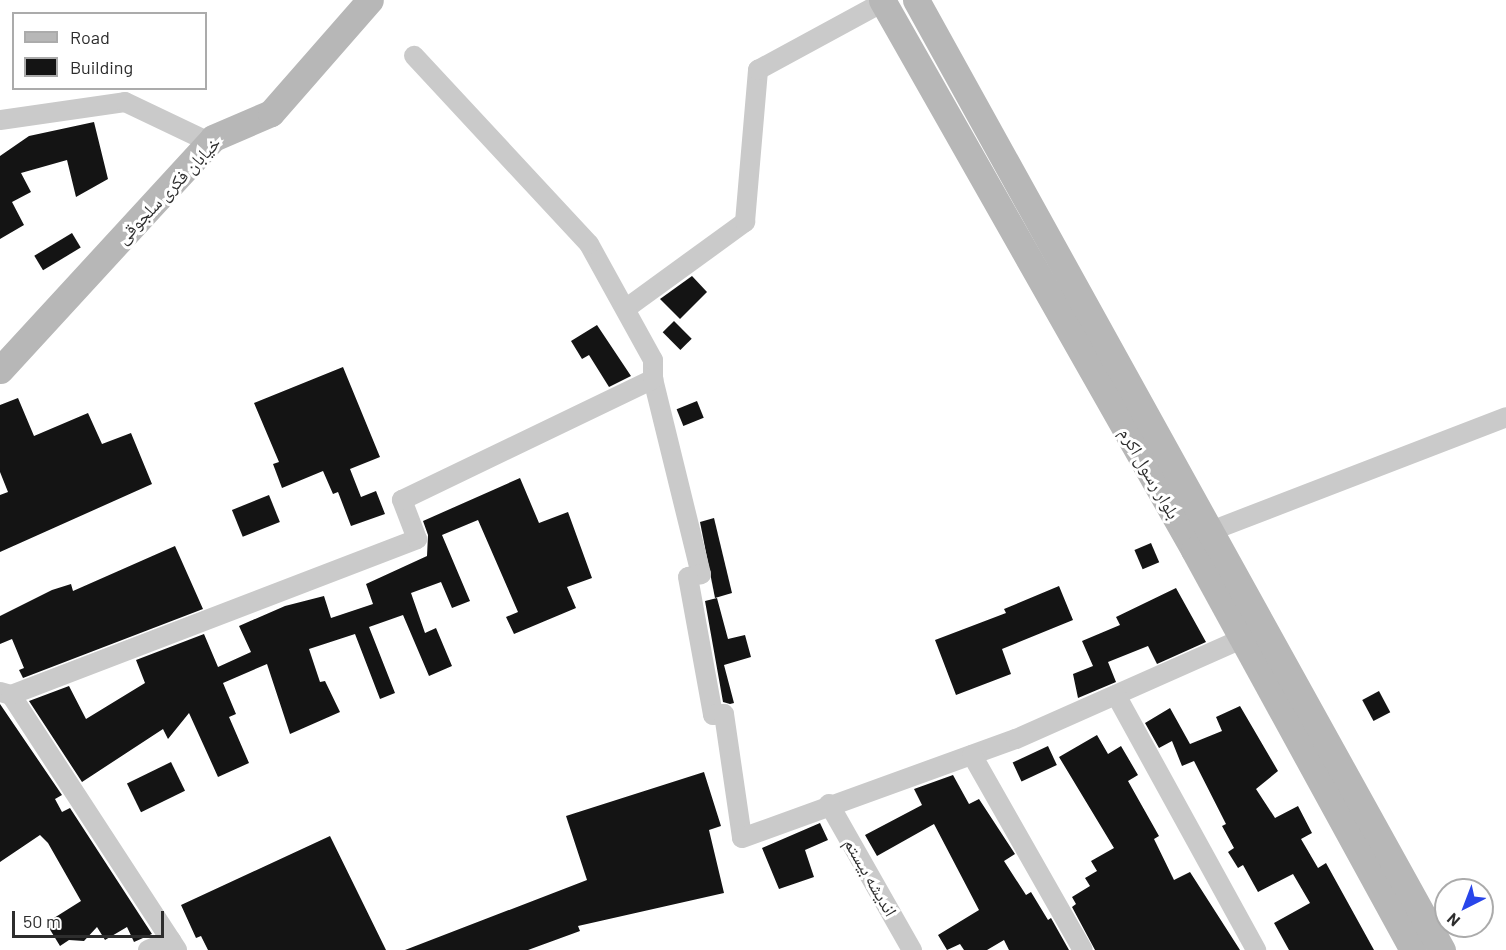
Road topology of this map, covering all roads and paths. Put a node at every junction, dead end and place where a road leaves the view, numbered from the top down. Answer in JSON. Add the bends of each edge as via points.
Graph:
{"nodes":[{"id":1,"x":370,"y":0,"type":"edge"},
{"id":2,"x":916,"y":0,"type":"edge"},
{"id":3,"x":883,"y":1,"type":"edge"},
{"id":4,"x":414,"y":56,"type":"dead end"},
{"id":5,"x":0,"y":120,"type":"edge"},
{"id":6,"x":209,"y":142,"type":"junction"},
{"id":7,"x":628,"y":307,"type":"junction"},
{"id":8,"x":0,"y":370,"type":"edge"},
{"id":9,"x":653,"y":379,"type":"junction"},
{"id":10,"x":1506,"y":417,"type":"edge"},
{"id":11,"x":1211,"y":531,"type":"junction"},
{"id":12,"x":1242,"y":639,"type":"junction"},
{"id":13,"x":5,"y":693,"type":"edge"},
{"id":14,"x":1116,"y":695,"type":"junction"},
{"id":15,"x":972,"y":755,"type":"junction"},
{"id":16,"x":829,"y":804,"type":"junction"},
{"id":17,"x":174,"y":945,"type":"edge"},
{"id":18,"x":148,"y":950,"type":"edge"},
{"id":19,"x":912,"y":950,"type":"edge"},
{"id":20,"x":1083,"y":950,"type":"edge"},
{"id":21,"x":1256,"y":950,"type":"edge"},
{"id":22,"x":1413,"y":950,"type":"edge"},
{"id":23,"x":1442,"y":950,"type":"edge"}],
"edges":[{"from":1,"to":6,"type":"main road","name":"خیابان فکری سلجوقی","via":[[271,113]]},
{"from":2,"to":11,"type":"main road","name":"بلوار رسول اکرم"},
{"from":3,"to":7,"type":"street","via":[[758,70],[745,222]]},
{"from":3,"to":12,"type":"main road","name":"بلوار رسول اکرم"},
{"from":4,"to":7,"type":"street","via":[[589,244]]},
{"from":5,"to":6,"type":"street","via":[[125,102]]},
{"from":6,"to":8,"type":"main road","name":"خیابان فکری سلجوقی"},
{"from":7,"to":9,"type":"street","via":[[653,360]]},
{"from":9,"to":13,"type":"street","via":[[402,500],[417,539]]},
{"from":9,"to":16,"type":"street","via":[[701,574],[688,577],[713,715],[724,714],[742,838]]},
{"from":10,"to":11,"type":"street"},
{"from":11,"to":23,"type":"main road","name":"بلوار رسول اکرم"},
{"from":12,"to":14,"type":"street"},
{"from":12,"to":22,"type":"main road","name":"بلوار رسول اکرم"},
{"from":13,"to":17,"type":"street"},
{"from":14,"to":15,"type":"street"},
{"from":14,"to":21,"type":"street"},
{"from":15,"to":16,"type":"street"},
{"from":15,"to":20,"type":"street"},
{"from":16,"to":19,"type":"street","name":"اندیشه بیستم"},
{"from":17,"to":18,"type":"street"}]}
